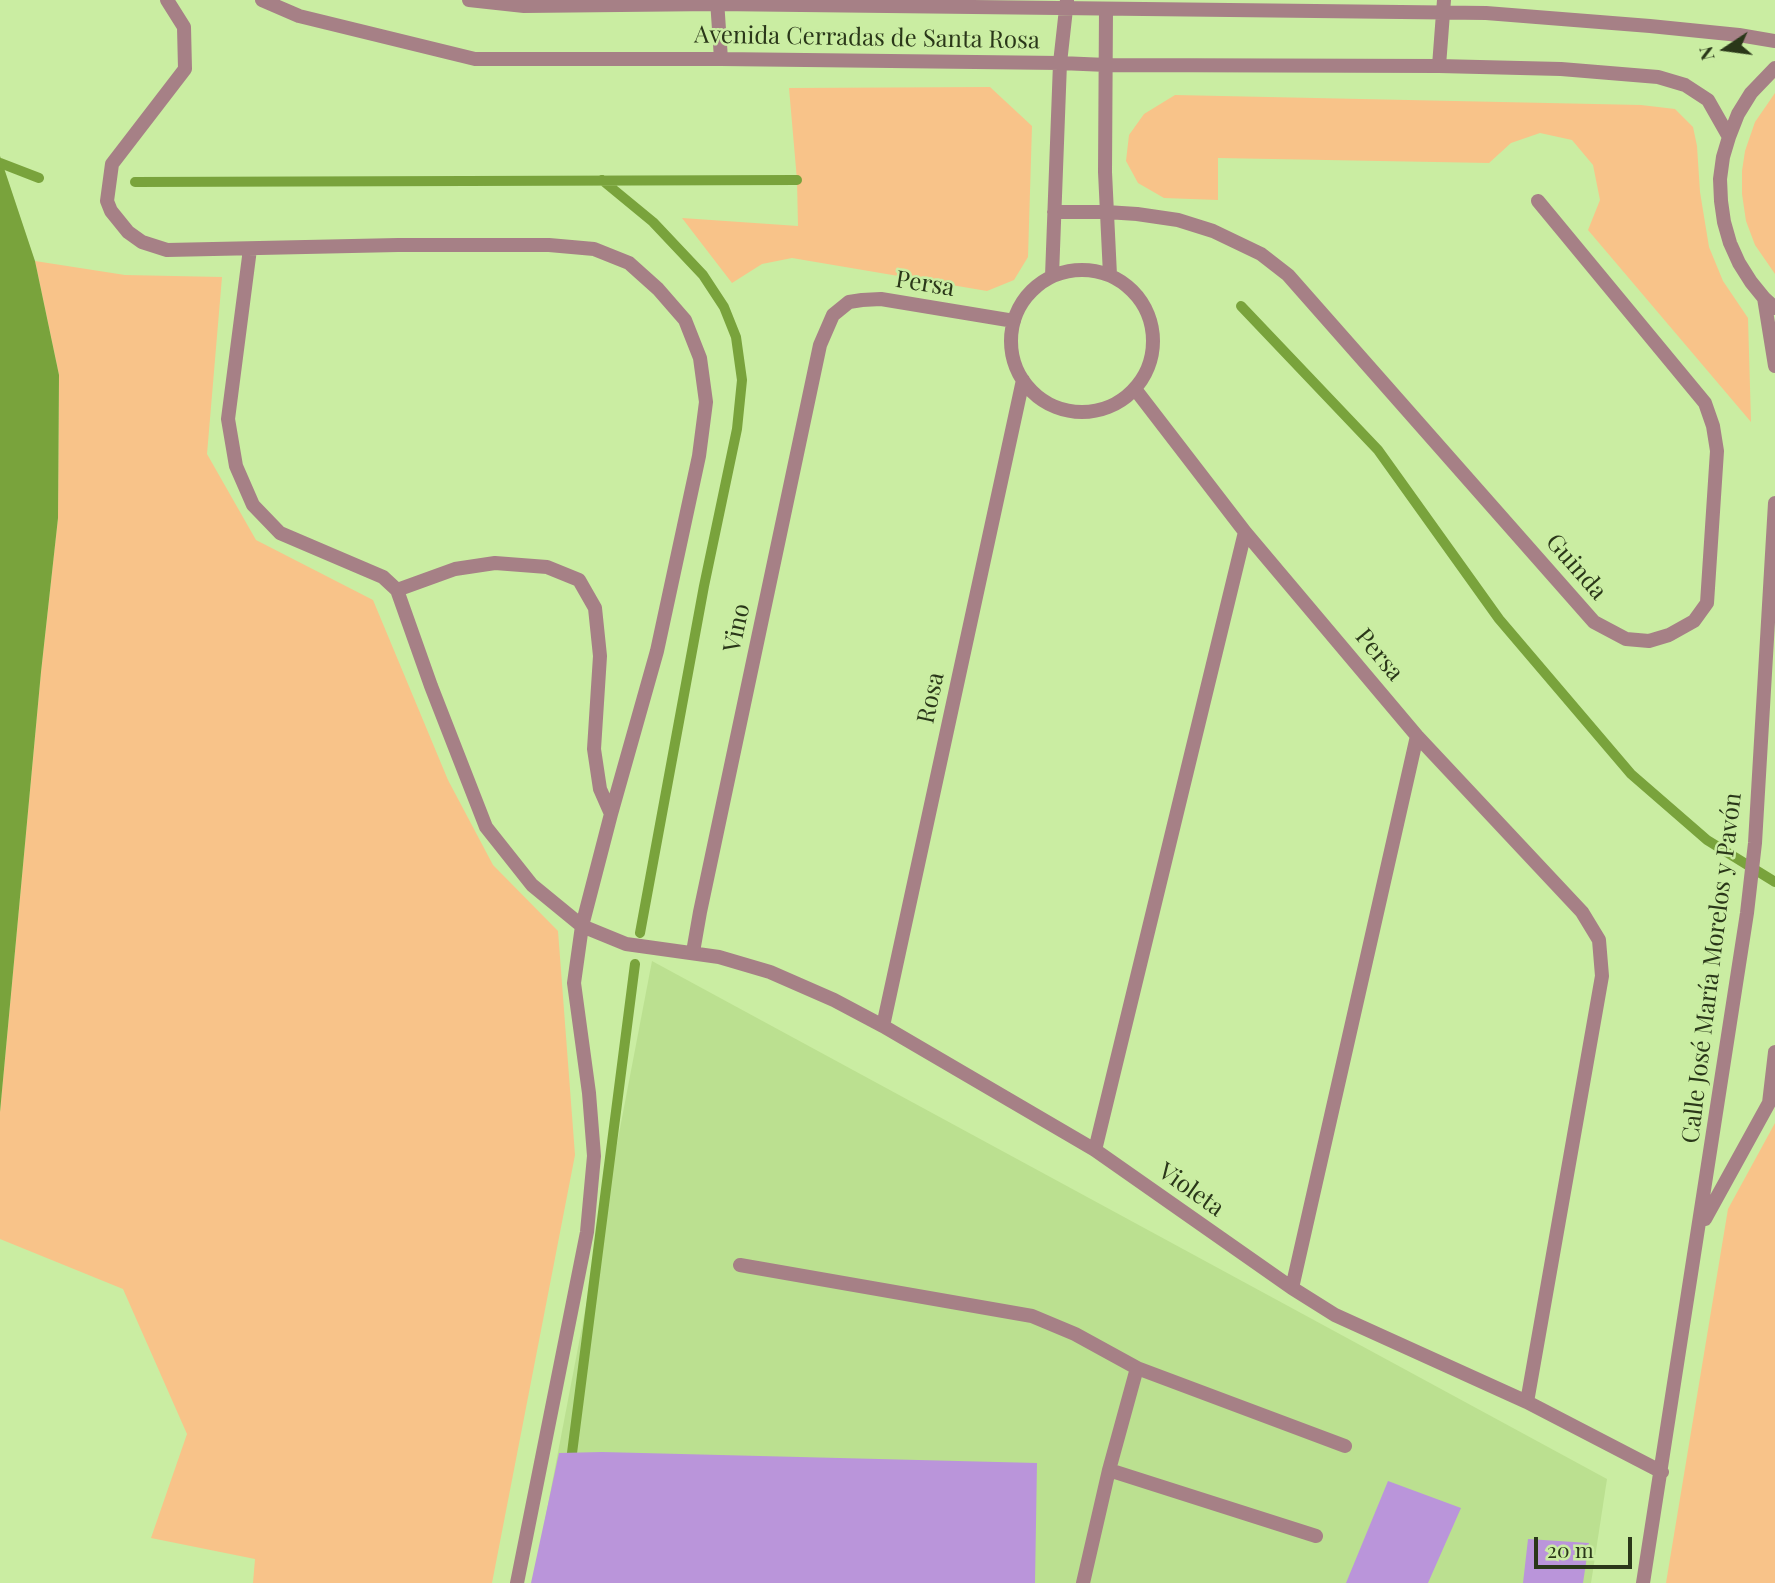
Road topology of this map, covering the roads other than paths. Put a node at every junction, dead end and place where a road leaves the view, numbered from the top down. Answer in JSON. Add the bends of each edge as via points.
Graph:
{"nodes":[{"id":1,"x":167,"y":0,"type":"edge"},
{"id":2,"x":262,"y":0,"type":"edge"},
{"id":3,"x":469,"y":0,"type":"edge"},
{"id":4,"x":717,"y":2,"type":"edge"},
{"id":5,"x":804,"y":3,"type":"edge"},
{"id":6,"x":1067,"y":4,"type":"edge"},
{"id":7,"x":1137,"y":4,"type":"edge"},
{"id":8,"x":1443,"y":6,"type":"edge"},
{"id":9,"x":1487,"y":6,"type":"edge"},
{"id":10,"x":1106,"y":9,"type":"junction"},
{"id":11,"x":1775,"y":41,"type":"edge"},
{"id":12,"x":721,"y":59,"type":"junction"},
{"id":13,"x":1060,"y":63,"type":"junction"},
{"id":14,"x":1107,"y":65,"type":"junction"},
{"id":15,"x":1439,"y":66,"type":"junction"},
{"id":16,"x":1775,"y":68,"type":"edge"},
{"id":17,"x":1729,"y":136,"type":"junction"},
{"id":18,"x":1538,"y":201,"type":"dead end"},
{"id":19,"x":1054,"y":212,"type":"junction"},
{"id":20,"x":1106,"y":212,"type":"junction"},
{"id":21,"x":250,"y":249,"type":"junction"},
{"id":22,"x":1110,"y":275,"type":"junction"},
{"id":23,"x":1052,"y":276,"type":"junction"},
{"id":24,"x":1770,"y":303,"type":"edge"},
{"id":25,"x":833,"y":315,"type":"joint"},
{"id":26,"x":1014,"y":321,"type":"junction"},
{"id":27,"x":1775,"y":366,"type":"edge"},
{"id":28,"x":1023,"y":380,"type":"junction"},
{"id":29,"x":1135,"y":389,"type":"junction"},
{"id":30,"x":1775,"y":503,"type":"edge"},
{"id":31,"x":1245,"y":531,"type":"junction"},
{"id":32,"x":397,"y":590,"type":"junction"},
{"id":33,"x":1418,"y":736,"type":"junction"},
{"id":34,"x":611,"y":814,"type":"junction"},
{"id":35,"x":582,"y":926,"type":"junction"},
{"id":36,"x":693,"y":952,"type":"junction"},
{"id":37,"x":883,"y":1026,"type":"junction"},
{"id":38,"x":1775,"y":1052,"type":"edge"},
{"id":39,"x":1095,"y":1150,"type":"junction"},
{"id":40,"x":1699,"y":1229,"type":"junction"},
{"id":41,"x":740,"y":1265,"type":"dead end"},
{"id":42,"x":1292,"y":1288,"type":"junction"},
{"id":43,"x":1137,"y":1368,"type":"junction"},
{"id":44,"x":1527,"y":1402,"type":"junction"},
{"id":45,"x":1345,"y":1446,"type":"dead end"},
{"id":46,"x":1109,"y":1470,"type":"junction"},
{"id":47,"x":1662,"y":1472,"type":"junction"},
{"id":48,"x":1316,"y":1536,"type":"dead end"},
{"id":49,"x":517,"y":1583,"type":"edge"},
{"id":50,"x":1083,"y":1583,"type":"edge"},
{"id":51,"x":1643,"y":1583,"type":"edge"}],
"edges":[{"from":1,"to":21,"type":"street","via":[[184,27],[185,69],[112,164],[107,201],[128,232],[142,242],[167,250]]},
{"from":2,"to":12,"type":"street","name":"Avenida Cerradas de Santa Rosa","via":[[299,16],[475,59]]},
{"from":3,"to":4,"type":"street","name":"Avenida Cerradas de Santa Rosa","via":[[524,6]]},
{"from":4,"to":5,"type":"street","name":"Avenida Cerradas de Santa Rosa"},
{"from":4,"to":12,"type":"street"},
{"from":5,"to":6,"type":"street","name":"Avenida Cerradas de Santa Rosa"},
{"from":6,"to":10,"type":"street","name":"Avenida Cerradas de Santa Rosa"},
{"from":6,"to":13,"type":"street"},
{"from":7,"to":8,"type":"street","name":"Avenida Cerradas de Santa Rosa"},
{"from":7,"to":10,"type":"street","name":"Avenida Cerradas de Santa Rosa"},
{"from":8,"to":9,"type":"street","name":"Avenida Cerradas de Santa Rosa"},
{"from":8,"to":15,"type":"street"},
{"from":9,"to":11,"type":"street","name":"Avenida Cerradas de Santa Rosa"},
{"from":10,"to":14,"type":"street"},
{"from":12,"to":13,"type":"street","name":"Avenida Cerradas de Santa Rosa"},
{"from":13,"to":14,"type":"street","name":"Avenida Cerradas de Santa Rosa"},
{"from":13,"to":19,"type":"street"},
{"from":14,"to":15,"type":"street","name":"Avenida Cerradas de Santa Rosa"},
{"from":14,"to":20,"type":"street"},
{"from":15,"to":17,"type":"street","name":"Avenida Cerradas de Santa Rosa","via":[[1658,77],[1685,85],[1708,100]]},
{"from":16,"to":17,"type":"street","via":[[1751,93]]},
{"from":17,"to":24,"type":"street","via":[[1720,179],[1724,222],[1739,263]]},
{"from":18,"to":20,"type":"street","name":"Guinda","via":[[1704,403],[1713,426],[1717,451],[1707,603],[1694,621],[1649,641],[1626,639],[1594,622],[1288,275],[1261,254],[1213,231],[1178,220]]},
{"from":19,"to":20,"type":"street","name":"Guinda"},
{"from":19,"to":23,"type":"street"},
{"from":20,"to":22,"type":"street"},
{"from":21,"to":32,"type":"street","via":[[228,419],[236,466],[253,505],[280,533],[383,577]]},
{"from":21,"to":34,"type":"street","via":[[549,245],[594,249],[628,263],[685,320],[700,358],[706,402],[699,456],[657,651]]},
{"from":22,"to":23,"type":"street","via":[[1080,269]]},
{"from":22,"to":29,"type":"street","via":[[1134,292],[1153,333],[1150,363]]},
{"from":23,"to":26,"type":"street","via":[[1028,295]]},
{"from":24,"to":27,"type":"street"},
{"from":25,"to":26,"type":"street","name":"Persa","via":[[849,302],[881,299]]},
{"from":25,"to":36,"type":"street","name":"Vino","via":[[820,345]]},
{"from":26,"to":28,"type":"street","via":[[1012,352]]},
{"from":28,"to":29,"type":"street","via":[[1044,401],[1075,412],[1108,408]]},
{"from":28,"to":37,"type":"street","name":"Rosa"},
{"from":29,"to":31,"type":"street","name":"Persa"},
{"from":30,"to":40,"type":"street","name":"Calle José María Morelos y Pavón","via":[[1755,843]]},
{"from":31,"to":33,"type":"street","name":"Persa"},
{"from":31,"to":39,"type":"street"},
{"from":32,"to":34,"type":"street","via":[[455,569],[495,564],[547,567],[579,580],[595,608],[600,656],[594,749],[600,789]]},
{"from":32,"to":35,"type":"street","name":"Violeta","via":[[486,827],[532,885]]},
{"from":33,"to":42,"type":"street"},
{"from":33,"to":44,"type":"street","name":"Persa","via":[[1582,912],[1599,940],[1602,976]]},
{"from":34,"to":35,"type":"street"},
{"from":35,"to":36,"type":"street","name":"Violeta","via":[[626,944]]},
{"from":35,"to":49,"type":"street","via":[[574,983],[594,1156],[587,1232]]},
{"from":36,"to":37,"type":"street","name":"Violeta","via":[[770,972]]},
{"from":37,"to":39,"type":"street","name":"Violeta"},
{"from":38,"to":40,"type":"street","name":"Calle José María Morelos y Pavón","via":[[1769,1104]]},
{"from":39,"to":42,"type":"street","name":"Violeta"},
{"from":40,"to":47,"type":"street","name":"Calle José María Morelos y Pavón"},
{"from":41,"to":43,"type":"street","via":[[1032,1316]]},
{"from":42,"to":44,"type":"street","name":"Violeta","via":[[1335,1315]]},
{"from":43,"to":45,"type":"street"},
{"from":43,"to":46,"type":"street"},
{"from":44,"to":47,"type":"street","name":"Violeta"},
{"from":46,"to":48,"type":"street"},
{"from":46,"to":50,"type":"street"},
{"from":47,"to":51,"type":"street","name":"Calle José María Morelos y Pavón"}]}
